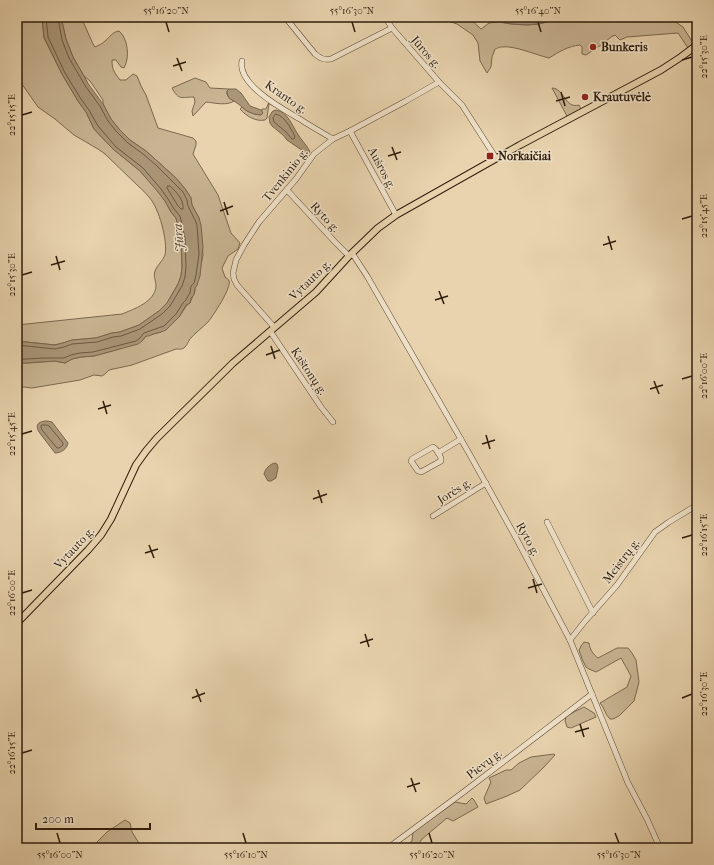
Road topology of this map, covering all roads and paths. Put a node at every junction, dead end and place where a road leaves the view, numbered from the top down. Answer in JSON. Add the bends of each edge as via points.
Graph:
{"nodes":[{"id":1,"x":285,"y":17,"type":"edge"},
{"id":2,"x":385,"y":17,"type":"edge"},
{"id":3,"x":392,"y":28,"type":"junction"},
{"id":4,"x":697,"y":45,"type":"edge"},
{"id":5,"x":242,"y":61,"type":"dead end"},
{"id":6,"x":439,"y":82,"type":"junction"},
{"id":7,"x":350,"y":131,"type":"junction"},
{"id":8,"x":332,"y":139,"type":"junction"},
{"id":9,"x":496,"y":158,"type":"junction"},
{"id":10,"x":287,"y":190,"type":"junction"},
{"id":11,"x":396,"y":215,"type":"junction"},
{"id":12,"x":351,"y":255,"type":"junction"},
{"id":13,"x":272,"y":329,"type":"junction"},
{"id":14,"x":333,"y":422,"type":"dead end"},
{"id":15,"x":461,"y":440,"type":"junction"},
{"id":16,"x":438,"y":453,"type":"junction"},
{"id":17,"x":486,"y":483,"type":"junction"},
{"id":18,"x":697,"y":505,"type":"edge"},
{"id":19,"x":433,"y":516,"type":"dead end"},
{"id":20,"x":547,"y":522,"type":"dead end"},
{"id":21,"x":593,"y":613,"type":"junction"},
{"id":22,"x":17,"y":623,"type":"edge"},
{"id":23,"x":570,"y":640,"type":"junction"},
{"id":24,"x":592,"y":694,"type":"junction"},
{"id":25,"x":388,"y":848,"type":"edge"},
{"id":26,"x":660,"y":848,"type":"edge"}],
"edges":[{"from":1,"to":3,"type":"street","via":[[315,54],[325,60],[331,60]]},
{"from":2,"to":3,"type":"street","name":"Jūros g."},
{"from":3,"to":6,"type":"street","name":"Jūros g."},
{"from":4,"to":9,"type":"main road","name":"Vytauto g.","via":[[681,58],[644,80]]},
{"from":5,"to":8,"type":"street","name":"Kranto g.","via":[[241,68],[255,88]]},
{"from":6,"to":7,"type":"street","name":"Tvenkinio g."},
{"from":6,"to":9,"type":"street","name":"Jūros g.","via":[[465,109]]},
{"from":7,"to":8,"type":"street","name":"Tvenkinio g."},
{"from":7,"to":11,"type":"street","name":"Aušros g."},
{"from":8,"to":10,"type":"street","name":"Tvenkinio g.","via":[[314,154]]},
{"from":9,"to":11,"type":"main road","name":"Vytauto g."},
{"from":10,"to":12,"type":"street","name":"Ryto g.","via":[[335,242]]},
{"from":10,"to":13,"type":"street","name":"Tvenkinio g.","via":[[250,233],[236,260],[233,273],[237,285]]},
{"from":11,"to":12,"type":"main road","name":"Vytauto g.","via":[[378,228]]},
{"from":12,"to":13,"type":"main road","name":"Vytauto g.","via":[[316,292]]},
{"from":12,"to":15,"type":"street","name":"Ryto g.","via":[[367,276]]},
{"from":13,"to":14,"type":"street","name":"Kaštonų g.","via":[[297,371]]},
{"from":13,"to":22,"type":"main road","name":"Vytauto g.","via":[[217,378],[151,444],[131,474],[101,535]]},
{"from":15,"to":16,"type":"street"},
{"from":15,"to":17,"type":"street","name":"Ryto g."},
{"from":16,"to":16,"type":"street","via":[[441,461],[418,472],[412,459],[433,447]]},
{"from":17,"to":19,"type":"street","name":"Jorės g."},
{"from":17,"to":23,"type":"street","name":"Ryto g."},
{"from":18,"to":21,"type":"street","name":"Meistrų g.","via":[[655,532],[617,585]]},
{"from":20,"to":21,"type":"street"},
{"from":21,"to":23,"type":"street","name":"Meistrų g."},
{"from":23,"to":24,"type":"street","name":"Ryto g."},
{"from":24,"to":25,"type":"street","name":"Pievų g."},
{"from":24,"to":26,"type":"street","name":"Ryto g.","via":[[628,783]]}]}
